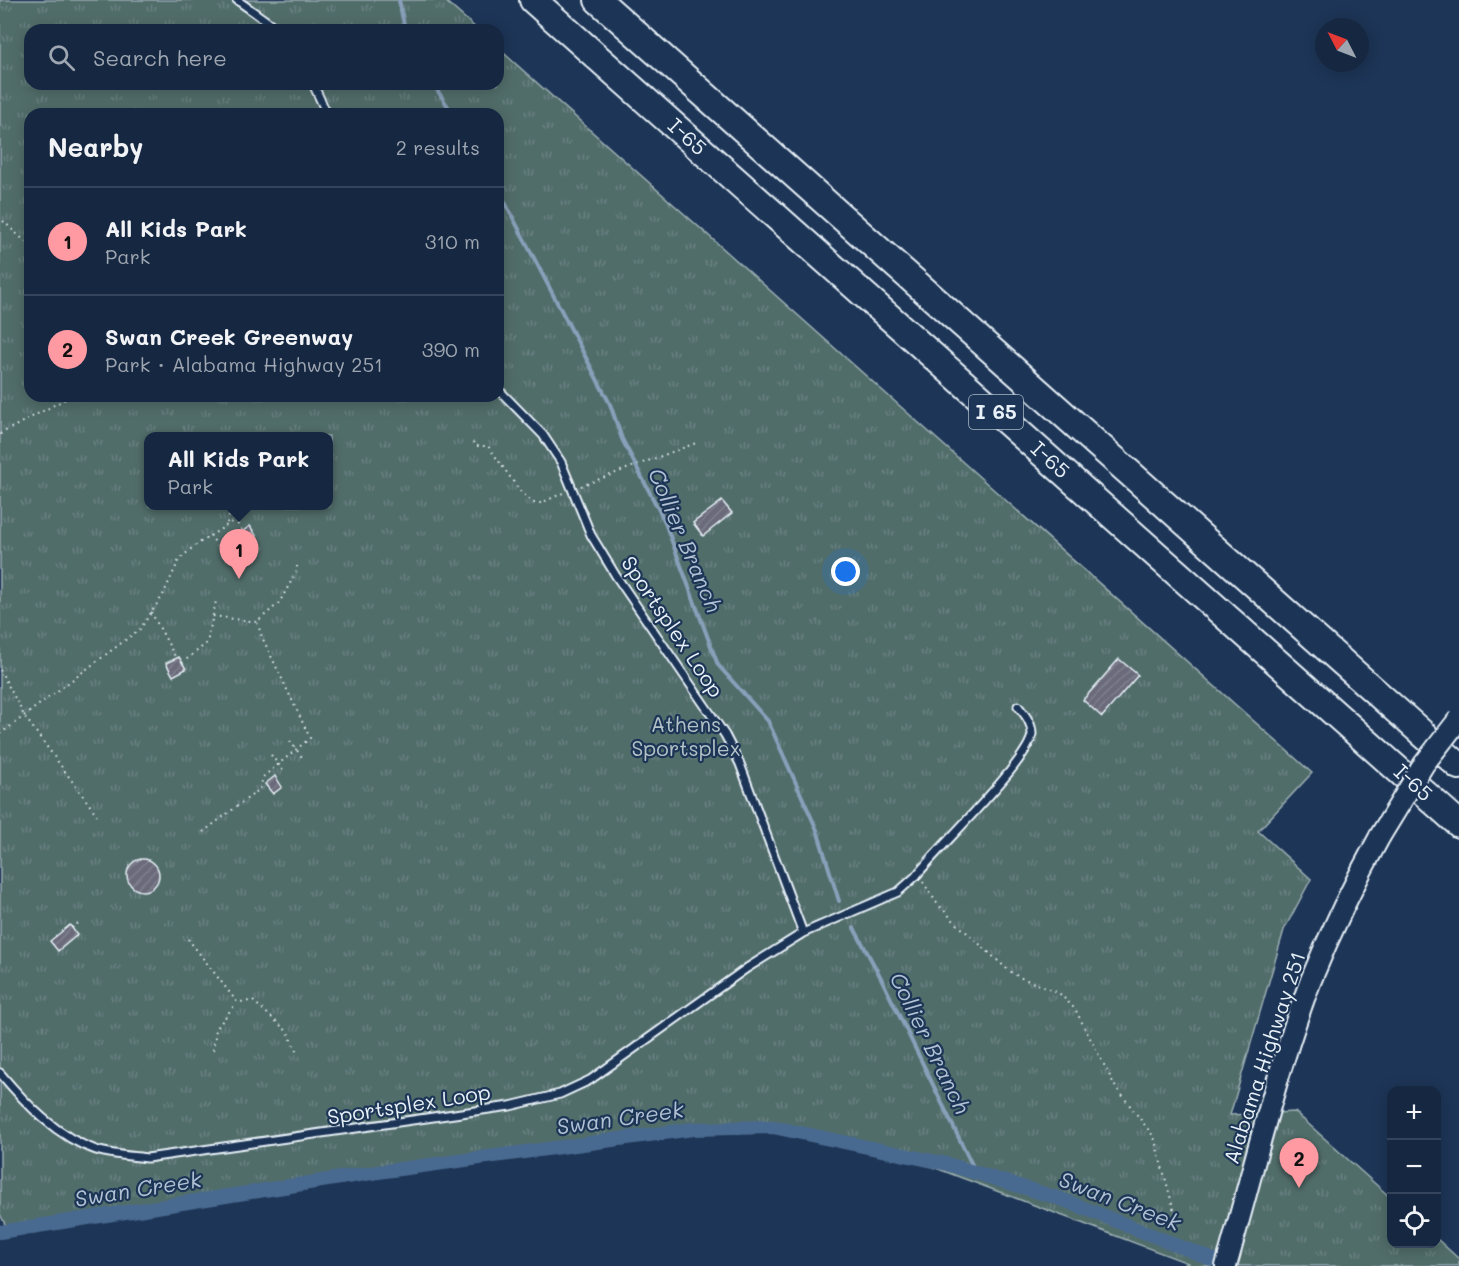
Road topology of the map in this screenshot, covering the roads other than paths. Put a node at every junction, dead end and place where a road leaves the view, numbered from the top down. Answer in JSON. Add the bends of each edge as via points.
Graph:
{"nodes":[{"id":1,"x":237,"y":0,"type":"edge"},
{"id":2,"x":533,"y":0,"type":"edge"},
{"id":3,"x":598,"y":0,"type":"edge"},
{"id":4,"x":271,"y":24,"type":"edge"},
{"id":5,"x":316,"y":90,"type":"edge"},
{"id":6,"x":324,"y":108,"type":"edge"},
{"id":7,"x":504,"y":395,"type":"edge"},
{"id":8,"x":1018,"y":706,"type":"dead end"},
{"id":9,"x":1459,"y":719,"type":"edge"},
{"id":10,"x":1459,"y":766,"type":"edge"},
{"id":11,"x":1459,"y":824,"type":"edge"},
{"id":12,"x":803,"y":933,"type":"junction"},
{"id":13,"x":0,"y":1073,"type":"edge"},
{"id":14,"x":1226,"y":1266,"type":"edge"}],
"edges":[{"from":1,"to":4,"type":"lane"},
{"from":2,"to":11,"type":"highway","name":"I-65","number":"I 65"},
{"from":3,"to":10,"type":"highway","number":"I 65"},
{"from":5,"to":6,"type":"lane"},
{"from":7,"to":12,"type":"lane","name":"Sportsplex Loop","via":[[543,435],[561,462],[591,535],[725,735],[740,764]]},
{"from":8,"to":12,"type":"lane","name":"Sportsplex Loop","via":[[1029,720],[1032,735],[1018,761],[916,876],[898,892]]},
{"from":9,"to":14,"type":"main road","name":"Alabama Highway 251","bridge":true,"via":[[1424,764],[1380,836],[1311,981]]},
{"from":12,"to":13,"type":"lane","name":"Sportsplex Loop","via":[[747,968],[590,1080],[560,1095],[528,1103],[147,1158],[98,1151],[68,1138]]}]}
